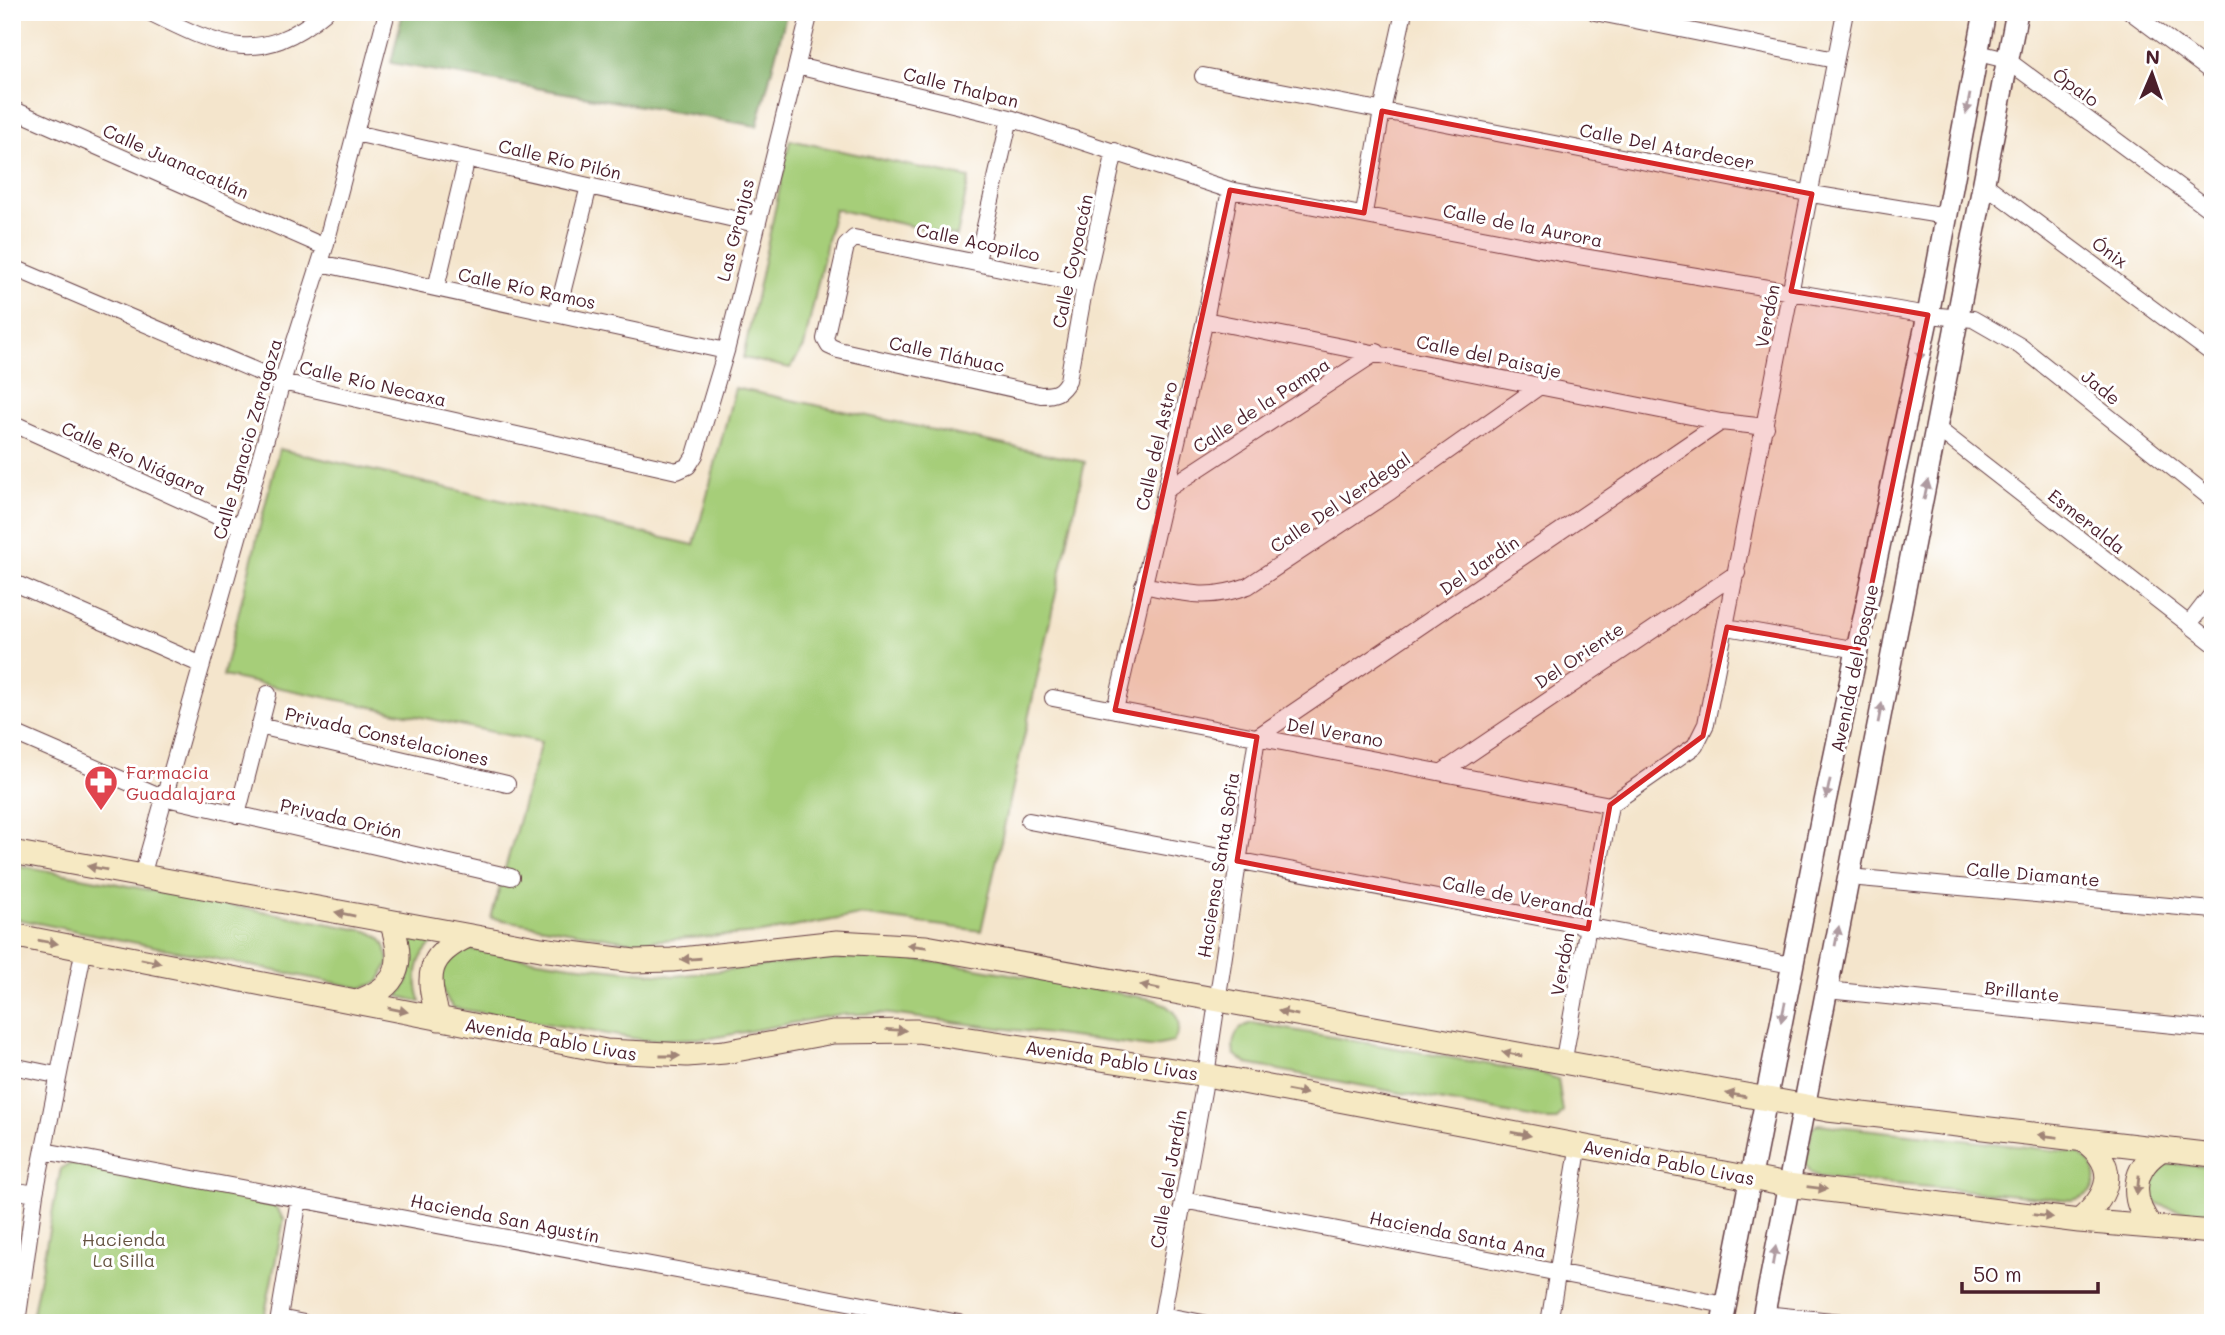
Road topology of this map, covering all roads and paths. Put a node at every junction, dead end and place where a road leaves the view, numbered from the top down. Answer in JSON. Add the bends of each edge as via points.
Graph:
{"nodes":[{"id":1,"x":149,"y":12,"type":"edge"},
{"id":2,"x":325,"y":12,"type":"edge"},
{"id":3,"x":387,"y":12,"type":"edge"},
{"id":4,"x":810,"y":12,"type":"edge"},
{"id":5,"x":1404,"y":12,"type":"edge"},
{"id":6,"x":1595,"y":12,"type":"edge"},
{"id":7,"x":1845,"y":12,"type":"edge"},
{"id":8,"x":1985,"y":12,"type":"edge"},
{"id":9,"x":2017,"y":12,"type":"edge"},
{"id":10,"x":2131,"y":12,"type":"edge"},
{"id":11,"x":1978,"y":53,"type":"junction"},
{"id":12,"x":1835,"y":60,"type":"junction"},
{"id":13,"x":2007,"y":60,"type":"junction"},
{"id":14,"x":796,"y":66,"type":"junction"},
{"id":15,"x":2213,"y":73,"type":"edge"},
{"id":16,"x":1203,"y":76,"type":"dead end"},
{"id":17,"x":12,"y":109,"type":"edge"},
{"id":18,"x":1382,"y":111,"type":"junction"},
{"id":19,"x":1010,"y":118,"type":"junction"},
{"id":20,"x":355,"y":133,"type":"junction"},
{"id":21,"x":1115,"y":151,"type":"junction"},
{"id":22,"x":467,"y":158,"type":"junction"},
{"id":23,"x":1983,"y":183,"type":"junction"},
{"id":24,"x":589,"y":186,"type":"junction"},
{"id":25,"x":1230,"y":190,"type":"junction"},
{"id":26,"x":1812,"y":194,"type":"junction"},
{"id":27,"x":2213,"y":212,"type":"edge"},
{"id":28,"x":1364,"y":213,"type":"junction"},
{"id":29,"x":1946,"y":216,"type":"junction"},
{"id":30,"x":755,"y":224,"type":"junction"},
{"id":31,"x":323,"y":255,"type":"junction"},
{"id":32,"x":977,"y":261,"type":"junction"},
{"id":33,"x":12,"y":267,"type":"edge"},
{"id":34,"x":1085,"y":285,"type":"junction"},
{"id":35,"x":436,"y":288,"type":"junction"},
{"id":36,"x":1791,"y":291,"type":"junction"},
{"id":37,"x":557,"y":313,"type":"junction"},
{"id":38,"x":1928,"y":315,"type":"junction"},
{"id":39,"x":1959,"y":317,"type":"junction"},
{"id":40,"x":1205,"y":320,"type":"junction"},
{"id":41,"x":825,"y":330,"type":"joint"},
{"id":42,"x":726,"y":351,"type":"junction"},
{"id":43,"x":1377,"y":352,"type":"junction"},
{"id":44,"x":2213,"y":354,"type":"edge"},
{"id":45,"x":1068,"y":380,"type":"joint"},
{"id":46,"x":282,"y":382,"type":"junction"},
{"id":47,"x":1540,"y":386,"type":"junction"},
{"id":48,"x":1721,"y":422,"type":"junction"},
{"id":49,"x":12,"y":424,"type":"edge"},
{"id":50,"x":1766,"y":427,"type":"junction"},
{"id":51,"x":1938,"y":429,"type":"junction"},
{"id":52,"x":695,"y":455,"type":"joint"},
{"id":53,"x":1167,"y":490,"type":"junction"},
{"id":54,"x":2213,"y":500,"type":"edge"},
{"id":55,"x":242,"y":527,"type":"junction"},
{"id":56,"x":1737,"y":573,"type":"junction"},
{"id":57,"x":12,"y":582,"type":"edge"},
{"id":58,"x":1143,"y":585,"type":"junction"},
{"id":59,"x":2213,"y":593,"type":"edge"},
{"id":60,"x":2189,"y":624,"type":"junction"},
{"id":61,"x":1727,"y":627,"type":"junction"},
{"id":62,"x":2213,"y":643,"type":"edge"},
{"id":63,"x":1858,"y":650,"type":"junction"},
{"id":64,"x":202,"y":665,"type":"junction"},
{"id":65,"x":268,"y":694,"type":"dead end"},
{"id":66,"x":1053,"y":698,"type":"dead end"},
{"id":67,"x":1115,"y":710,"type":"junction"},
{"id":68,"x":259,"y":726,"type":"junction"},
{"id":69,"x":12,"y":732,"type":"edge"},
{"id":70,"x":1257,"y":737,"type":"junction"},
{"id":71,"x":1444,"y":771,"type":"junction"},
{"id":72,"x":507,"y":784,"type":"dead end"},
{"id":73,"x":162,"y":797,"type":"junction"},
{"id":74,"x":1610,"y":805,"type":"junction"},
{"id":75,"x":237,"y":814,"type":"junction"},
{"id":76,"x":1029,"y":821,"type":"dead end"},
{"id":77,"x":12,"y":852,"type":"edge"},
{"id":78,"x":1237,"y":861,"type":"junction"},
{"id":79,"x":142,"y":876,"type":"junction"},
{"id":80,"x":511,"y":877,"type":"dead end"},
{"id":81,"x":1849,"y":877,"type":"junction"},
{"id":82,"x":2213,"y":910,"type":"edge"},
{"id":83,"x":391,"y":922,"type":"junction"},
{"id":84,"x":1588,"y":929,"type":"junction"},
{"id":85,"x":12,"y":936,"type":"edge"},
{"id":86,"x":468,"y":936,"type":"junction"},
{"id":87,"x":84,"y":948,"type":"junction"},
{"id":88,"x":1792,"y":965,"type":"junction"},
{"id":89,"x":1827,"y":990,"type":"junction"},
{"id":90,"x":1217,"y":1000,"type":"junction"},
{"id":91,"x":356,"y":1002,"type":"junction"},
{"id":92,"x":439,"y":1019,"type":"junction"},
{"id":93,"x":2213,"y":1029,"type":"edge"},
{"id":94,"x":1563,"y":1064,"type":"junction"},
{"id":95,"x":12,"y":1066,"type":"edge"},
{"id":96,"x":56,"y":1075,"type":"junction"},
{"id":97,"x":1206,"y":1075,"type":"junction"},
{"id":98,"x":1765,"y":1100,"type":"junction"},
{"id":99,"x":1803,"y":1105,"type":"junction"},
{"id":100,"x":2083,"y":1140,"type":"junction"},
{"id":101,"x":1579,"y":1144,"type":"junction"},
{"id":102,"x":2163,"y":1149,"type":"junction"},
{"id":103,"x":44,"y":1151,"type":"junction"},
{"id":104,"x":2213,"y":1155,"type":"edge"},
{"id":105,"x":1750,"y":1177,"type":"junction"},
{"id":106,"x":1787,"y":1185,"type":"junction"},
{"id":107,"x":12,"y":1190,"type":"edge"},
{"id":108,"x":35,"y":1194,"type":"junction"},
{"id":109,"x":299,"y":1199,"type":"junction"},
{"id":110,"x":1184,"y":1200,"type":"junction"},
{"id":111,"x":2079,"y":1221,"type":"junction"},
{"id":112,"x":2152,"y":1227,"type":"junction"},
{"id":113,"x":2213,"y":1232,"type":"edge"},
{"id":114,"x":1558,"y":1274,"type":"junction"},
{"id":115,"x":16,"y":1314,"type":"edge"},
{"id":116,"x":1724,"y":1314,"type":"edge"},
{"id":117,"x":891,"y":1317,"type":"edge"},
{"id":118,"x":1763,"y":1318,"type":"edge"},
{"id":119,"x":1161,"y":1319,"type":"edge"},
{"id":120,"x":279,"y":1320,"type":"edge"},
{"id":121,"x":304,"y":1323,"type":"edge"},
{"id":122,"x":959,"y":1323,"type":"edge"},
{"id":123,"x":1203,"y":1323,"type":"edge"},
{"id":124,"x":1549,"y":1323,"type":"edge"},
{"id":125,"x":1851,"y":1323,"type":"edge"}],
"edges":[{"from":1,"to":2,"type":"street","via":[[220,43],[253,48],[282,42]]},
{"from":3,"to":20,"type":"street","name":"Calle Ignacio Zaragoza"},
{"from":4,"to":14,"type":"street","name":"Las Granjas"},
{"from":5,"to":18,"type":"street"},
{"from":6,"to":12,"type":"street"},
{"from":7,"to":12,"type":"street","name":"Verdón"},
{"from":8,"to":11,"type":"street","name":"Avenida del Bosque"},
{"from":9,"to":13,"type":"street","name":"Avenida del Bosque"},
{"from":10,"to":15,"type":"street"},
{"from":11,"to":13,"type":"street","name":"Ópalo"},
{"from":11,"to":29,"type":"street","name":"Avenida del Bosque","one_way":true},
{"from":12,"to":26,"type":"street","name":"Verdón"},
{"from":13,"to":23,"type":"street","name":"Avenida del Bosque"},
{"from":13,"to":27,"type":"street","name":"Ópalo"},
{"from":14,"to":19,"type":"street","name":"Calle Thalpan"},
{"from":14,"to":30,"type":"street","name":"Las Granjas"},
{"from":16,"to":18,"type":"street","name":"Calle Del Atardecer"},
{"from":17,"to":31,"type":"street","name":"Calle Juanacatlán"},
{"from":18,"to":26,"type":"street","name":"Calle Del Atardecer"},
{"from":18,"to":28,"type":"street"},
{"from":19,"to":21,"type":"street","name":"Calle Thalpan"},
{"from":19,"to":32,"type":"street"},
{"from":20,"to":22,"type":"street","name":"Calle Río Pilón"},
{"from":20,"to":31,"type":"street","name":"Calle Ignacio Zaragoza"},
{"from":21,"to":25,"type":"street","name":"Calle de la Aurora"},
{"from":21,"to":34,"type":"street","name":"Calle Coyoacán"},
{"from":22,"to":24,"type":"street","name":"Calle Río Pilón"},
{"from":22,"to":35,"type":"street"},
{"from":23,"to":39,"type":"street","name":"Avenida del Bosque"},
{"from":23,"to":44,"type":"street","name":"Ónix"},
{"from":24,"to":30,"type":"street","name":"Calle Río Pilón"},
{"from":24,"to":37,"type":"street"},
{"from":25,"to":28,"type":"street","name":"Calle de la Aurora"},
{"from":25,"to":40,"type":"street","name":"Calle del Astro"},
{"from":26,"to":29,"type":"street","name":"Calle Del Atardecer"},
{"from":26,"to":36,"type":"street","name":"Verdón"},
{"from":28,"to":36,"type":"street","name":"Calle de la Aurora","via":[[1566,254]]},
{"from":29,"to":38,"type":"street","name":"Avenida del Bosque"},
{"from":30,"to":42,"type":"street","name":"Las Granjas"},
{"from":31,"to":35,"type":"street","name":"Calle Río Ramos"},
{"from":31,"to":46,"type":"street","name":"Calle Ignacio Zaragoza"},
{"from":32,"to":34,"type":"street","name":"Calle Acopilco"},
{"from":32,"to":41,"type":"street","name":"Calle Acopilco","via":[[854,237],[846,246]]},
{"from":33,"to":46,"type":"street","name":"Calle Río Necaxa"},
{"from":34,"to":45,"type":"street","name":"Calle Coyoacán"},
{"from":35,"to":37,"type":"street","name":"Calle Río Ramos"},
{"from":36,"to":38,"type":"street","name":"Calle de la Aurora"},
{"from":36,"to":50,"type":"street","name":"Verdón"},
{"from":37,"to":42,"type":"street","name":"Calle Río Ramos"},
{"from":38,"to":39,"type":"street","name":"Jade"},
{"from":38,"to":63,"type":"street","name":"Avenida del Bosque","one_way":true},
{"from":39,"to":51,"type":"street","name":"Avenida del Bosque"},
{"from":39,"to":54,"type":"street","name":"Jade","via":[[1989,326],[2020,346]]},
{"from":40,"to":43,"type":"street","name":"Calle del Paisaje"},
{"from":40,"to":53,"type":"street","name":"Calle del Astro"},
{"from":41,"to":45,"type":"street","name":"Calle Tláhuac","via":[[829,346],[838,350],[1041,395],[1054,395]]},
{"from":42,"to":52,"type":"street","name":"Las Granjas"},
{"from":43,"to":47,"type":"street","name":"Calle del Paisaje"},
{"from":43,"to":53,"type":"street","name":"Calle de la Pampa"},
{"from":46,"to":52,"type":"street","name":"Calle Río Necaxa","via":[[653,468],[677,471],[688,466]]},
{"from":46,"to":55,"type":"street","name":"Calle Ignacio Zaragoza"},
{"from":47,"to":48,"type":"street","name":"Calle del Paisaje"},
{"from":47,"to":58,"type":"street","name":"Calle Del Verdegal","via":[[1248,586],[1204,596]]},
{"from":48,"to":50,"type":"street","name":"Calle del Paisaje"},
{"from":48,"to":70,"type":"street","name":"Del Jardín"},
{"from":49,"to":55,"type":"street","name":"Calle Río Niágara"},
{"from":50,"to":56,"type":"street","name":"Verdón"},
{"from":51,"to":60,"type":"street","name":"Esmeralda"},
{"from":81,"to":51,"type":"street","name":"Avenida del Bosque","one_way":true},
{"from":53,"to":58,"type":"street","name":"Calle del Astro"},
{"from":55,"to":64,"type":"street","name":"Calle Ignacio Zaragoza"},
{"from":56,"to":61,"type":"street","name":"Verdón"},
{"from":56,"to":71,"type":"street","name":"Del Oriente"},
{"from":57,"to":64,"type":"street"},
{"from":58,"to":67,"type":"street","name":"Calle del Astro"},
{"from":59,"to":60,"type":"street"},
{"from":60,"to":62,"type":"street","name":"Esmeralda"},
{"from":61,"to":63,"type":"street"},
{"from":61,"to":74,"type":"street","name":"Verdón","via":[[1703,736]]},
{"from":63,"to":88,"type":"street","name":"Avenida del Bosque","one_way":true},
{"from":64,"to":73,"type":"street","name":"Calle Ignacio Zaragoza"},
{"from":65,"to":68,"type":"street"},
{"from":66,"to":67,"type":"street","name":"Del Verano"},
{"from":67,"to":70,"type":"street","name":"Del Verano"},
{"from":68,"to":72,"type":"street","name":"Privada Constelaciones"},
{"from":68,"to":75,"type":"street"},
{"from":69,"to":73,"type":"street","name":"Privada Orión"},
{"from":70,"to":71,"type":"street","name":"Del Verano"},
{"from":70,"to":78,"type":"street","name":"Haciensa Santa Sofia"},
{"from":71,"to":74,"type":"street","name":"Del Verano"},
{"from":73,"to":75,"type":"street","name":"Privada Orión"},
{"from":73,"to":79,"type":"street","name":"Calle Ignacio Zaragoza"},
{"from":74,"to":84,"type":"street","name":"Verdón"},
{"from":75,"to":80,"type":"street","name":"Privada Orión"},
{"from":76,"to":78,"type":"street","name":"Calle de Veranda"},
{"from":79,"to":77,"type":"main road","one_way":true},
{"from":78,"to":84,"type":"street","name":"Calle de Veranda"},
{"from":78,"to":90,"type":"street","name":"Haciensa Santa Sofia"},
{"from":83,"to":79,"type":"main road","one_way":true},
{"from":81,"to":82,"type":"street","name":"Calle Diamante"},
{"from":89,"to":81,"type":"street","name":"Avenida del Bosque","one_way":true},
{"from":83,"to":86,"type":"main road"},
{"from":83,"to":91,"type":"main road","via":[[399,954],[395,975],[380,992]]},
{"from":84,"to":88,"type":"street","name":"Calle de Veranda"},
{"from":84,"to":94,"type":"street","name":"Verdón"},
{"from":85,"to":87,"type":"main road","name":"Avenida Pablo Livas","one_way":true},
{"from":90,"to":86,"type":"main road","one_way":true,"via":[[891,943],[837,942],[634,961]]},
{"from":86,"to":92,"type":"main road","via":[[443,950],[433,964],[431,986]]},
{"from":87,"to":91,"type":"main road","name":"Avenida Pablo Livas","one_way":true},
{"from":87,"to":96,"type":"street"},
{"from":88,"to":98,"type":"street","name":"Avenida del Bosque","one_way":true},
{"from":89,"to":93,"type":"street","name":"Brillante"},
{"from":89,"to":99,"type":"street","name":"Avenida del Bosque"},
{"from":94,"to":90,"type":"main road","one_way":true},
{"from":90,"to":97,"type":"street","name":"Calle del Jardín"},
{"from":91,"to":92,"type":"main road","name":"Avenida Pablo Livas","one_way":true},
{"from":92,"to":97,"type":"main road","name":"Avenida Pablo Livas","one_way":true,"via":[[573,1046],[663,1056],[725,1052],[833,1032],[917,1031]]},
{"from":98,"to":94,"type":"main road","one_way":true},
{"from":95,"to":96,"type":"street"},
{"from":96,"to":103,"type":"street"},
{"from":97,"to":101,"type":"main road","name":"Avenida Pablo Livas","one_way":true},
{"from":97,"to":110,"type":"street","name":"Calle del Jardín"},
{"from":98,"to":99,"type":"main road"},
{"from":98,"to":105,"type":"street","name":"Avenida del Bosque"},
{"from":100,"to":99,"type":"main road","one_way":true},
{"from":99,"to":106,"type":"street","name":"Avenida del Bosque"},
{"from":100,"to":102,"type":"main road"},
{"from":100,"to":111,"type":"main road","via":[[2102,1155],[2107,1173],[2099,1202]]},
{"from":101,"to":105,"type":"main road","name":"Avenida Pablo Livas"},
{"from":101,"to":114,"type":"street"},
{"from":102,"to":104,"type":"main road"},
{"from":102,"to":112,"type":"main road","one_way":true,"via":[[2144,1163],[2136,1182],[2138,1207]]},
{"from":103,"to":108,"type":"street"},
{"from":103,"to":109,"type":"street","name":"Hacienda San Agustín"},
{"from":105,"to":106,"type":"main road","name":"Avenida Pablo Livas"},
{"from":105,"to":116,"type":"street","name":"Avenida del Bosque"},
{"from":106,"to":111,"type":"main road","name":"Avenida Pablo Livas","one_way":true},
{"from":118,"to":106,"type":"street","name":"Avenida del Bosque","one_way":true},
{"from":107,"to":108,"type":"street"},
{"from":108,"to":115,"type":"street"},
{"from":109,"to":117,"type":"street","name":"Hacienda San Agustín"},
{"from":109,"to":120,"type":"street"},
{"from":110,"to":114,"type":"street","name":"Hacienda Santa Ana"},
{"from":110,"to":119,"type":"street","name":"Calle del Jardín"},
{"from":111,"to":112,"type":"main road","name":"Avenida Pablo Livas"},
{"from":112,"to":113,"type":"main road","name":"Avenida Pablo Livas"},
{"from":114,"to":116,"type":"street","name":"Hacienda Santa Ana"},
{"from":114,"to":124,"type":"street"},
{"from":117,"to":122,"type":"street","name":"Hacienda San Agustín"},
{"from":118,"to":125,"type":"street"},
{"from":119,"to":123,"type":"street"},
{"from":120,"to":121,"type":"street"}]}
